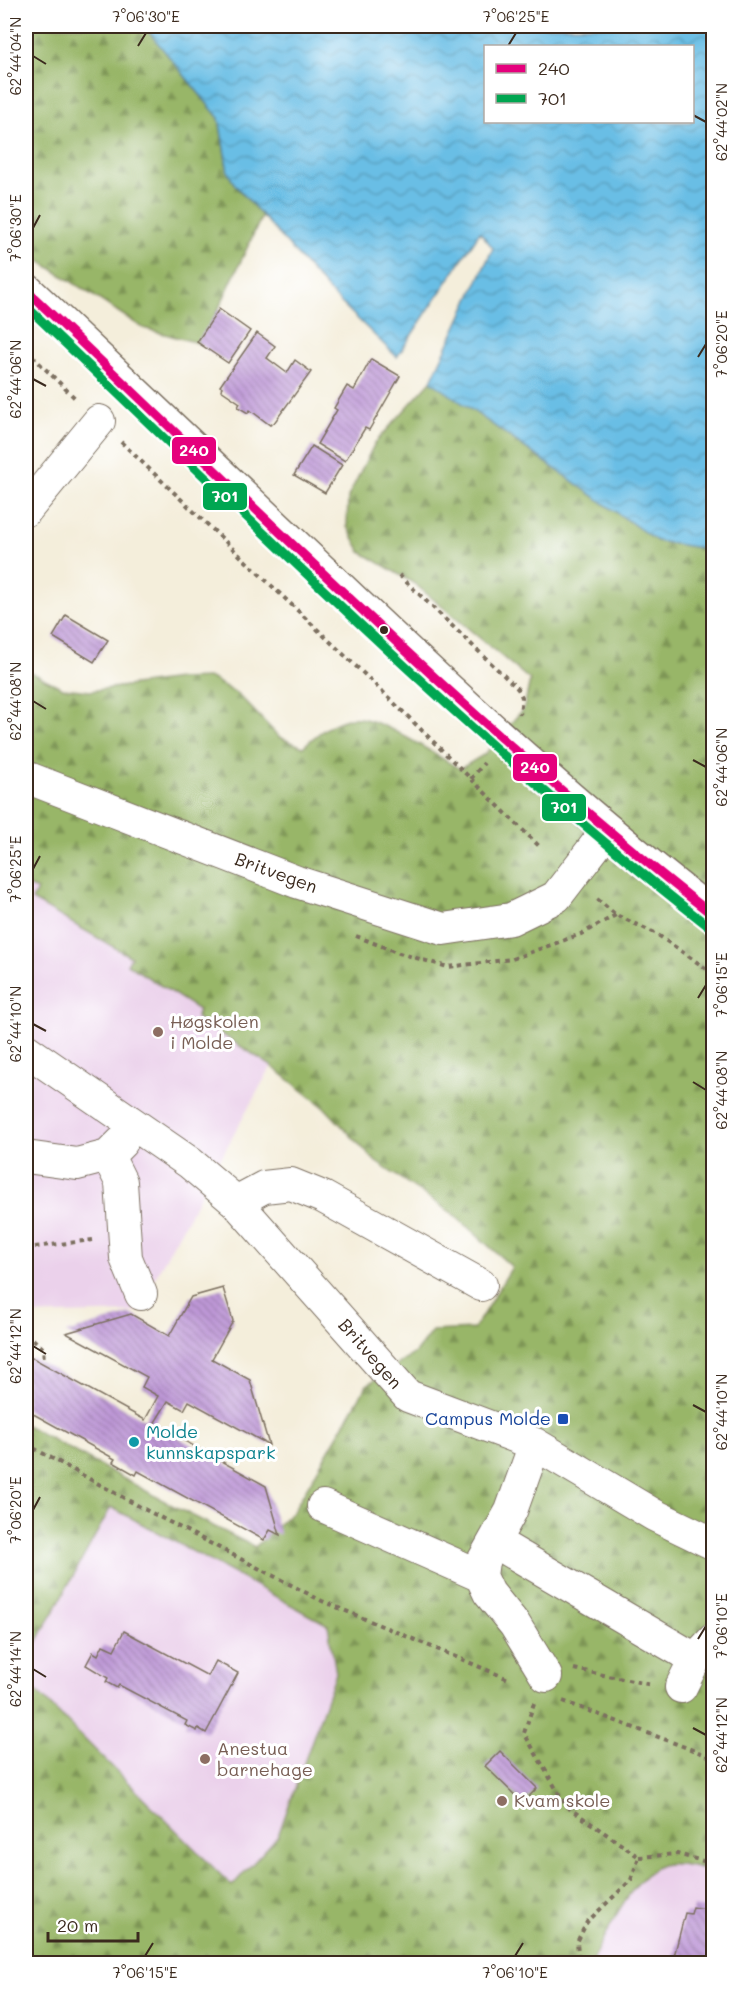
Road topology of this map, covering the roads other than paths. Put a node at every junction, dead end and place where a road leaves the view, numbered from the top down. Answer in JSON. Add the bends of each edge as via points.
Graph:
{"nodes":[{"id":1,"x":26,"y":290,"type":"edge"},
{"id":2,"x":99,"y":422,"type":"road end"},
{"id":3,"x":26,"y":510,"type":"edge"},
{"id":4,"x":26,"y":777,"type":"edge"},
{"id":5,"x":606,"y":832,"type":"junction"},
{"id":6,"x":714,"y":916,"type":"edge"},
{"id":7,"x":26,"y":1050,"type":"edge"},
{"id":8,"x":138,"y":1126,"type":"junction"},
{"id":9,"x":108,"y":1156,"type":"junction"},
{"id":10,"x":26,"y":1157,"type":"edge"},
{"id":11,"x":236,"y":1202,"type":"junction"},
{"id":12,"x":481,"y":1285,"type":"dead end"},
{"id":13,"x":141,"y":1294,"type":"dead end"},
{"id":14,"x":535,"y":1444,"type":"junction"},
{"id":15,"x":323,"y":1506,"type":"dead end"},
{"id":16,"x":495,"y":1542,"type":"junction"},
{"id":17,"x":714,"y":1544,"type":"edge"},
{"id":18,"x":481,"y":1576,"type":"junction"},
{"id":19,"x":704,"y":1649,"type":"edge"},
{"id":20,"x":542,"y":1684,"type":"road end"},
{"id":21,"x":681,"y":1687,"type":"road end"}],
"edges":[{"from":1,"to":5,"type":"main road","via":[[405,650]]},
{"from":2,"to":3,"type":"street"},
{"from":4,"to":5,"type":"street","name":"Britvegen","via":[[297,882],[444,929],[511,919],[556,897]]},
{"from":5,"to":6,"type":"main road"},
{"from":7,"to":8,"type":"street","name":"Britvegen"},
{"from":8,"to":9,"type":"street"},
{"from":8,"to":11,"type":"street","name":"Britvegen","via":[[190,1162]]},
{"from":9,"to":10,"type":"street","via":[[77,1164]]},
{"from":9,"to":13,"type":"street","via":[[120,1182],[126,1258]]},
{"from":11,"to":12,"type":"street","via":[[264,1187],[291,1184],[323,1197]]},
{"from":11,"to":14,"type":"street","name":"Britvegen","via":[[408,1396]]},
{"from":14,"to":16,"type":"street","via":[[512,1511]]},
{"from":14,"to":17,"type":"street","name":"Britvegen","via":[[654,1515]]},
{"from":15,"to":18,"type":"street"},
{"from":16,"to":18,"type":"street","via":[[483,1561]]},
{"from":16,"to":19,"type":"street"},
{"from":18,"to":20,"type":"street","via":[[489,1593],[515,1625]]},
{"from":19,"to":21,"type":"street"}]}
